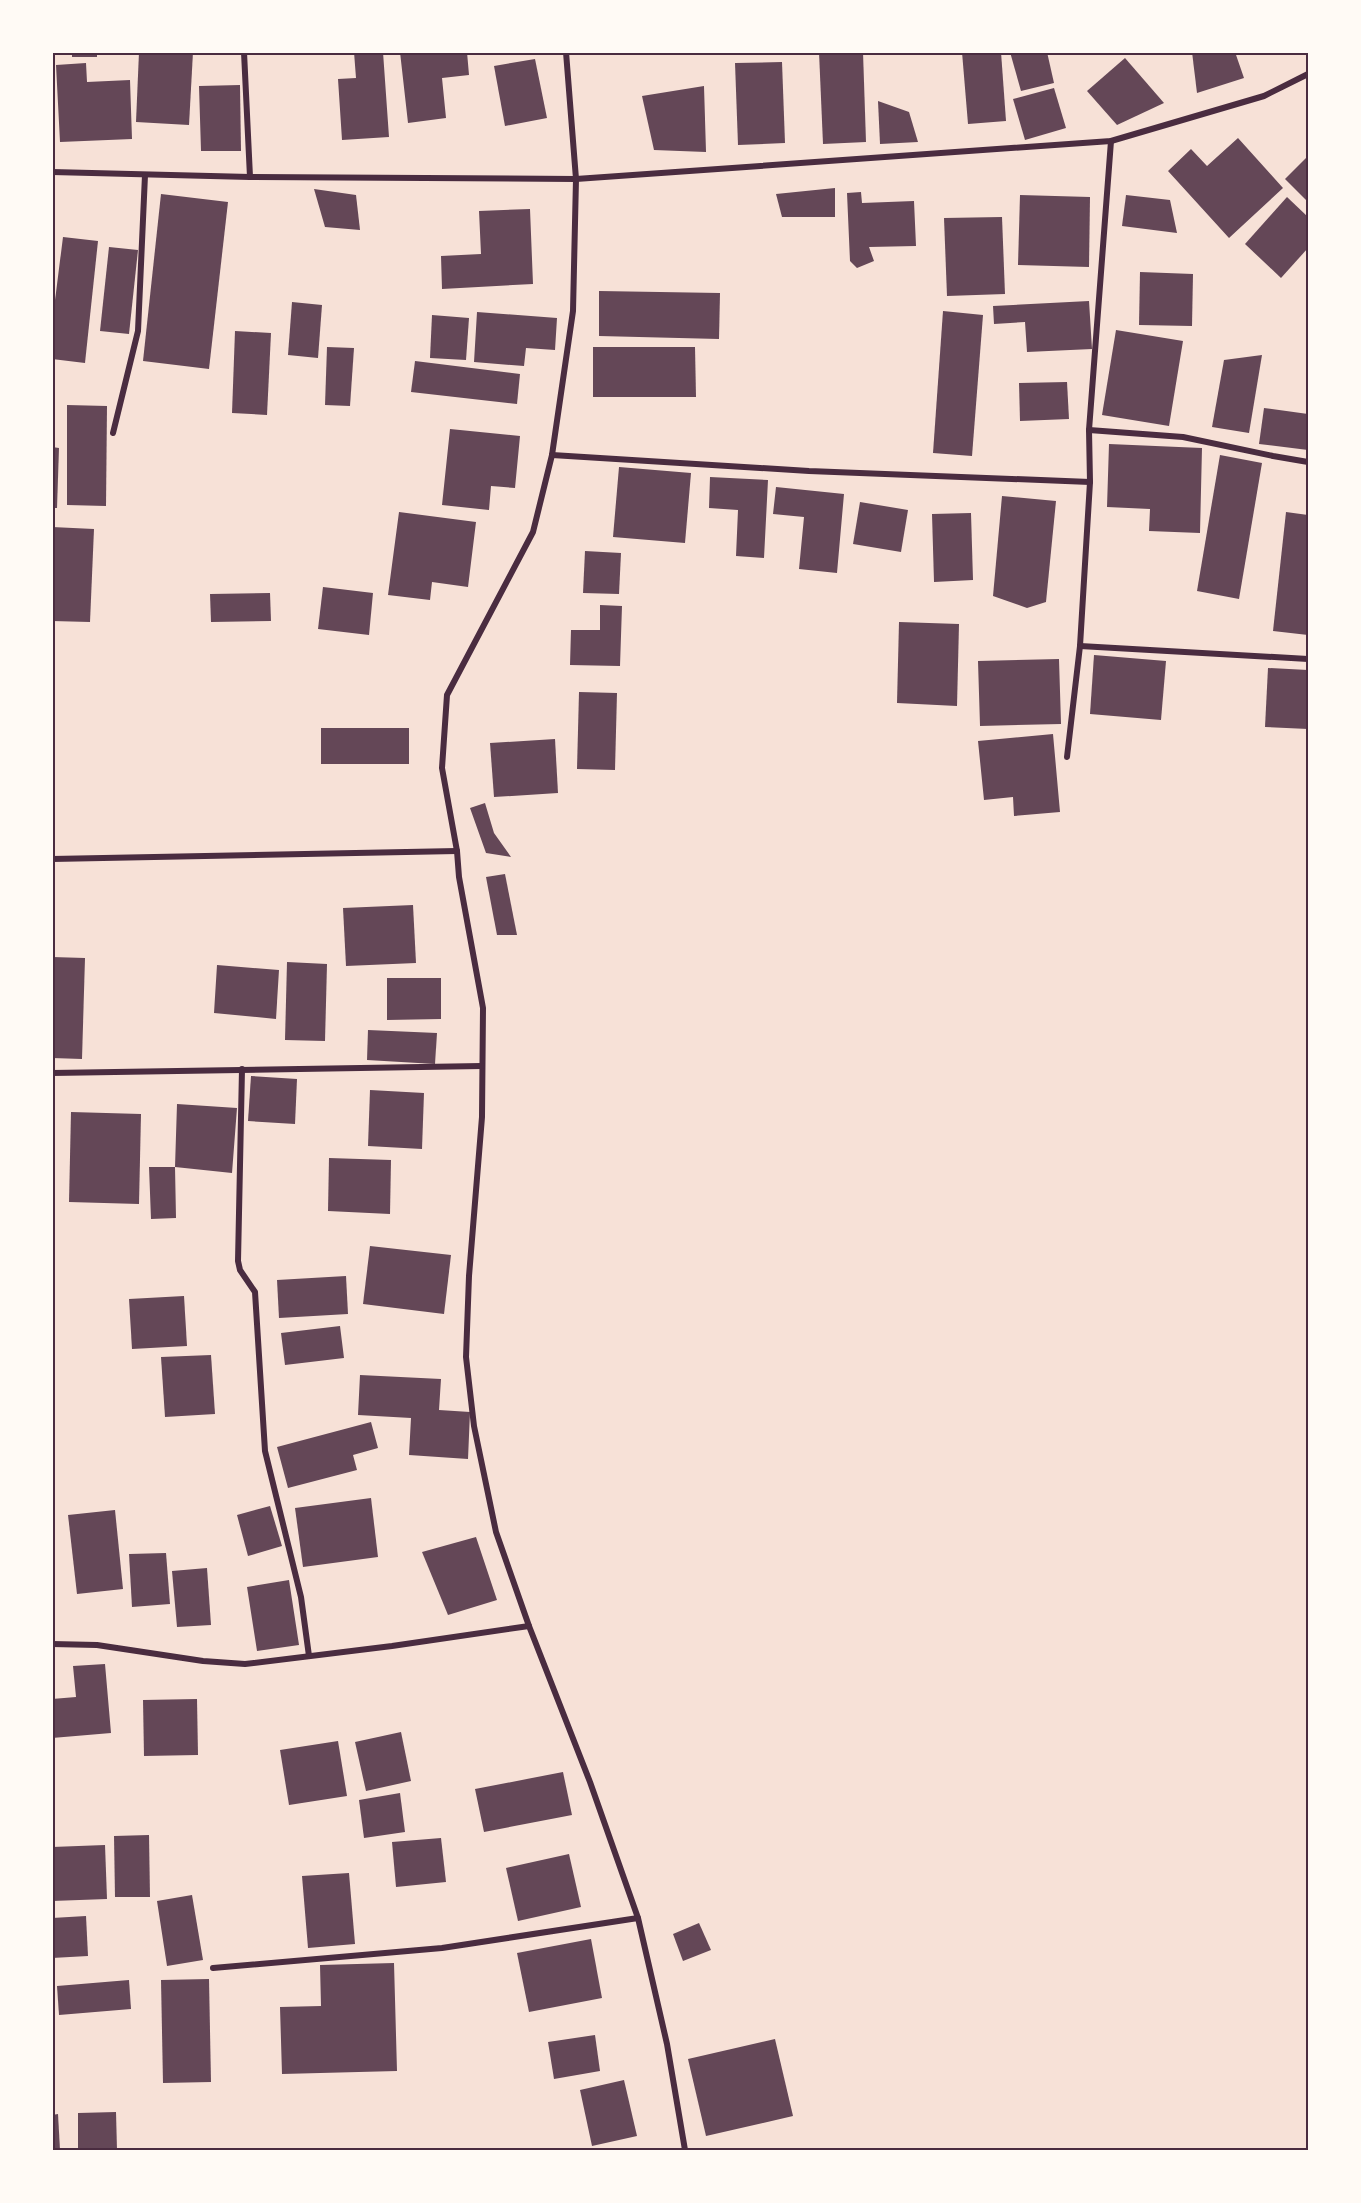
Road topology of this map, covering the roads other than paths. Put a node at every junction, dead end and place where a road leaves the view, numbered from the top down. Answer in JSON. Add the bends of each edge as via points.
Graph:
{"nodes":[{"id":1,"x":244,"y":52,"type":"edge"},
{"id":2,"x":566,"y":52,"type":"edge"},
{"id":3,"x":1308,"y":74,"type":"edge"},
{"id":4,"x":1111,"y":141,"type":"junction"},
{"id":5,"x":52,"y":172,"type":"edge"},
{"id":6,"x":144,"y":175,"type":"junction"},
{"id":7,"x":250,"y":177,"type":"junction"},
{"id":8,"x":576,"y":179,"type":"junction"},
{"id":9,"x":1089,"y":430,"type":"junction"},
{"id":10,"x":112,"y":434,"type":"dead end"},
{"id":11,"x":552,"y":455,"type":"junction"},
{"id":12,"x":1308,"y":462,"type":"edge"},
{"id":13,"x":1090,"y":482,"type":"junction"},
{"id":14,"x":1080,"y":646,"type":"junction"},
{"id":15,"x":1308,"y":659,"type":"edge"},
{"id":16,"x":1067,"y":757,"type":"dead end"},
{"id":17,"x":457,"y":851,"type":"junction"},
{"id":18,"x":52,"y":859,"type":"edge"},
{"id":19,"x":483,"y":1066,"type":"junction"},
{"id":20,"x":242,"y":1069,"type":"junction"},
{"id":21,"x":52,"y":1073,"type":"edge"},
{"id":22,"x":529,"y":1626,"type":"junction"},
{"id":23,"x":52,"y":1644,"type":"edge"},
{"id":24,"x":309,"y":1656,"type":"junction"},
{"id":25,"x":638,"y":1918,"type":"junction"},
{"id":26,"x":213,"y":1968,"type":"dead end"},
{"id":27,"x":685,"y":2151,"type":"edge"}],
"edges":[{"from":1,"to":7,"type":"street"},
{"from":2,"to":8,"type":"street"},
{"from":3,"to":4,"type":"street","via":[[1264,96]]},
{"from":4,"to":8,"type":"street"},
{"from":4,"to":9,"type":"street"},
{"from":5,"to":6,"type":"street"},
{"from":6,"to":7,"type":"street"},
{"from":6,"to":10,"type":"street","via":[[138,331]]},
{"from":7,"to":8,"type":"street"},
{"from":8,"to":11,"type":"street","via":[[573,311]]},
{"from":9,"to":12,"type":"street","via":[[1183,437]]},
{"from":9,"to":13,"type":"street"},
{"from":11,"to":13,"type":"street","via":[[809,471]]},
{"from":11,"to":17,"type":"street","via":[[533,532],[447,695],[442,768]]},
{"from":13,"to":14,"type":"street"},
{"from":14,"to":15,"type":"street"},
{"from":14,"to":16,"type":"street"},
{"from":17,"to":18,"type":"street"},
{"from":17,"to":19,"type":"street","via":[[483,1008]]},
{"from":19,"to":20,"type":"street"},
{"from":19,"to":22,"type":"street","via":[[466,1357],[474,1426],[496,1532]]},
{"from":20,"to":21,"type":"street"},
{"from":20,"to":24,"type":"street","via":[[238,1262],[255,1292],[265,1451],[301,1597]]},
{"from":22,"to":24,"type":"street"},
{"from":22,"to":25,"type":"street"},
{"from":23,"to":24,"type":"street","via":[[98,1645],[203,1662],[244,1664]]},
{"from":25,"to":26,"type":"street","via":[[442,1948]]},
{"from":25,"to":27,"type":"street","via":[[667,2044]]}]}
